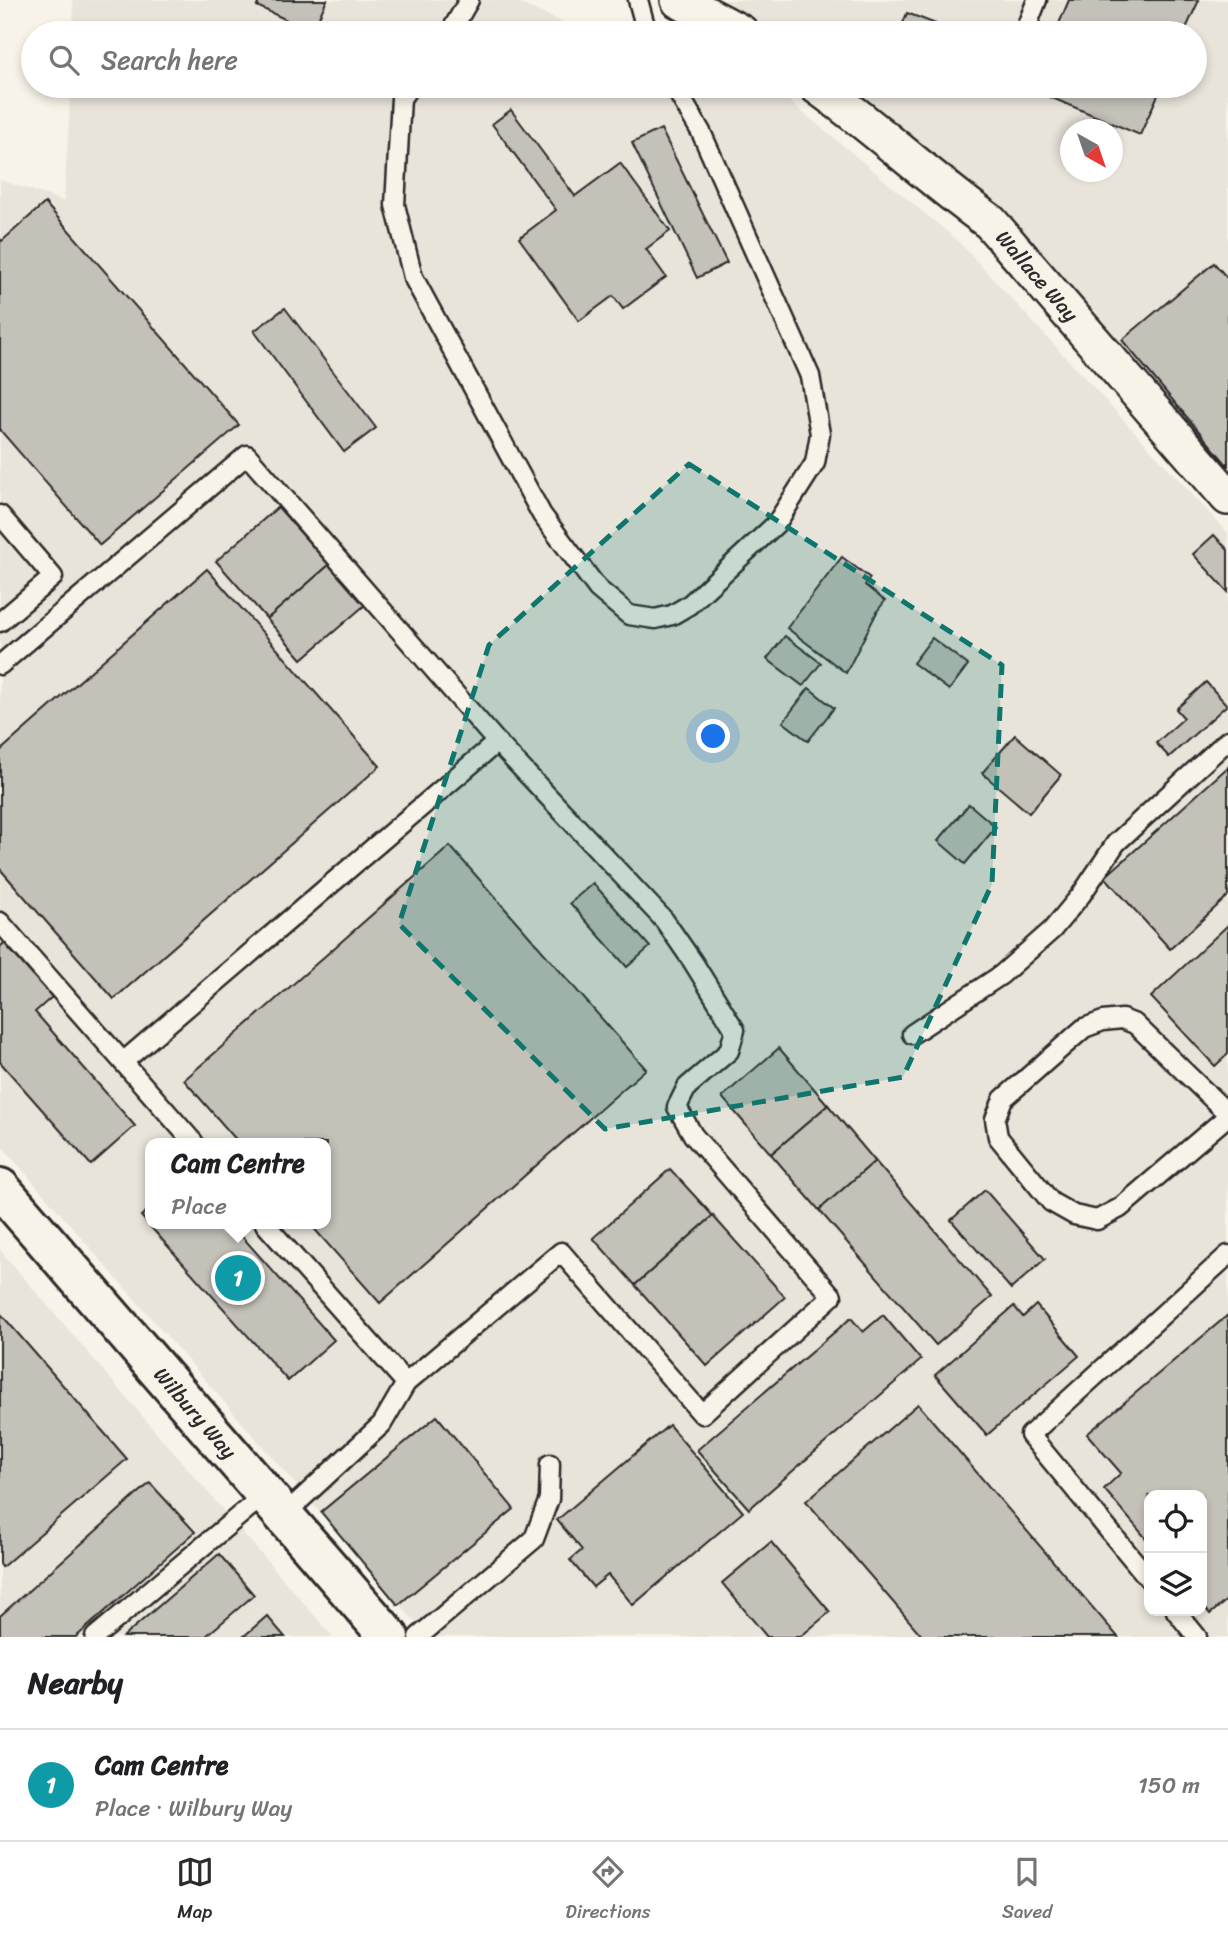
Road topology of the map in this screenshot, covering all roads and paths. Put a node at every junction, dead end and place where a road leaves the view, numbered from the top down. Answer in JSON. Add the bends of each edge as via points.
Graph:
{"nodes":[{"id":1,"x":469,"y":0,"type":"edge"},
{"id":2,"x":638,"y":0,"type":"edge"},
{"id":3,"x":679,"y":0,"type":"edge"},
{"id":4,"x":1037,"y":0,"type":"edge"},
{"id":5,"x":457,"y":21,"type":"edge"},
{"id":6,"x":644,"y":21,"type":"edge"},
{"id":7,"x":718,"y":21,"type":"edge"},
{"id":8,"x":1029,"y":21,"type":"edge"},
{"id":9,"x":401,"y":98,"type":"edge"},
{"id":10,"x":681,"y":98,"type":"edge"},
{"id":11,"x":834,"y":98,"type":"edge"},
{"id":12,"x":1228,"y":497,"type":"edge"},
{"id":13,"x":0,"y":515,"type":"edge"},
{"id":14,"x":0,"y":622,"type":"edge"},
{"id":15,"x":0,"y":665,"type":"edge"},
{"id":16,"x":1228,"y":740,"type":"edge"},
{"id":17,"x":497,"y":742,"type":"junction"},
{"id":18,"x":0,"y":922,"type":"edge"},
{"id":19,"x":912,"y":1034,"type":"dead end"},
{"id":20,"x":123,"y":1062,"type":"junction"},
{"id":21,"x":1228,"y":1115,"type":"edge"},
{"id":22,"x":190,"y":1138,"type":"edge"},
{"id":23,"x":0,"y":1188,"type":"edge"},
{"id":24,"x":269,"y":1229,"type":"edge"},
{"id":25,"x":1228,"y":1255,"type":"edge"},
{"id":26,"x":405,"y":1383,"type":"junction"},
{"id":27,"x":550,"y":1464,"type":"dead end"},
{"id":28,"x":274,"y":1504,"type":"junction"},
{"id":29,"x":1144,"y":1573,"type":"edge"},
{"id":30,"x":1179,"y":1616,"type":"edge"},
{"id":31,"x":95,"y":1637,"type":"edge"},
{"id":32,"x":389,"y":1637,"type":"edge"},
{"id":33,"x":418,"y":1637,"type":"edge"},
{"id":34,"x":1197,"y":1637,"type":"edge"}],
"edges":[{"from":1,"to":5,"type":"lane"},
{"from":2,"to":6,"type":"lane"},
{"from":3,"to":7,"type":"street"},
{"from":4,"to":8,"type":"lane"},
{"from":9,"to":10,"type":"lane","via":[[395,205],[413,276],[542,515],[598,589],[629,615],[655,619],[689,605],[776,524],[815,463],[820,434],[810,376],[701,132]]},
{"from":11,"to":12,"type":"street","name":"Wallace Way","via":[[990,222]]},
{"from":13,"to":14,"type":"lane","via":[[53,577]]},
{"from":15,"to":17,"type":"lane","via":[[247,454]]},
{"from":16,"to":19,"type":"lane","via":[[1116,843],[1052,930],[1001,975]]},
{"from":17,"to":20,"type":"lane"},
{"from":17,"to":26,"type":"lane","via":[[664,920],[694,962],[735,1030],[729,1051],[687,1087],[677,1107],[693,1135],[832,1296],[702,1414],[561,1252]]},
{"from":18,"to":20,"type":"lane"},
{"from":20,"to":22,"type":"lane"},
{"from":21,"to":21,"type":"lane","via":[[1120,1208],[1097,1220],[1074,1216],[1051,1202],[998,1138],[995,1119],[1003,1099],[1084,1028],[1122,1019],[1135,1024]]},
{"from":23,"to":28,"type":"street","name":"Wilbury Way"},
{"from":24,"to":26,"type":"lane"},
{"from":25,"to":29,"type":"lane","via":[[1030,1435]]},
{"from":26,"to":28,"type":"lane","via":[[382,1424]]},
{"from":27,"to":33,"type":"lane","via":[[549,1499],[534,1539]]},
{"from":28,"to":31,"type":"lane"},
{"from":28,"to":32,"type":"street","name":"Wilbury Way"},
{"from":30,"to":34,"type":"lane"}]}
